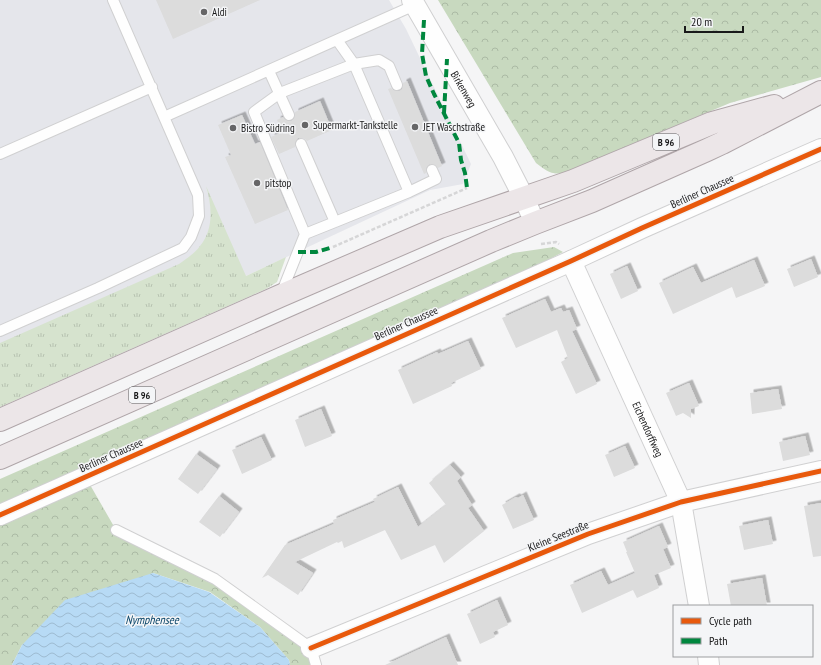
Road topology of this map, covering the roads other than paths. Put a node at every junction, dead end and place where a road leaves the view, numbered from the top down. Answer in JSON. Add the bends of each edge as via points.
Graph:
{"nodes":[{"id":1,"x":113,"y":0,"type":"edge"},
{"id":2,"x":414,"y":3,"type":"edge"},
{"id":3,"x":338,"y":40,"type":"junction"},
{"id":4,"x":354,"y":64,"type":"junction"},
{"id":5,"x":269,"y":71,"type":"junction"},
{"id":6,"x":397,"y":85,"type":"dead end"},
{"id":7,"x":152,"y":87,"type":"junction"},
{"id":8,"x":280,"y":94,"type":"junction"},
{"id":9,"x":817,"y":94,"type":"edge"},
{"id":10,"x":289,"y":115,"type":"dead end"},
{"id":11,"x":164,"y":117,"type":"junction"},
{"id":12,"x":301,"y":144,"type":"dead end"},
{"id":13,"x":821,"y":149,"type":"edge"},
{"id":14,"x":0,"y":154,"type":"edge"},
{"id":15,"x":432,"y":170,"type":"dead end"},
{"id":16,"x":408,"y":192,"type":"junction"},
{"id":17,"x":524,"y":198,"type":"junction"},
{"id":18,"x":335,"y":222,"type":"junction"},
{"id":19,"x":535,"y":223,"type":"junction"},
{"id":20,"x":305,"y":234,"type":"junction"},
{"id":21,"x":571,"y":261,"type":"junction"},
{"id":22,"x":280,"y":296,"type":"junction"},
{"id":23,"x":0,"y":330,"type":"edge"},
{"id":24,"x":0,"y":420,"type":"edge"},
{"id":25,"x":0,"y":458,"type":"edge"},
{"id":26,"x":821,"y":471,"type":"edge"},
{"id":27,"x":681,"y":502,"type":"junction"},
{"id":28,"x":0,"y":516,"type":"edge"},
{"id":29,"x":116,"y":530,"type":"dead end"},
{"id":30,"x":699,"y":605,"type":"edge"},
{"id":31,"x":314,"y":657,"type":"edge"}],
"edges":[{"from":1,"to":7,"type":"lane"},
{"from":2,"to":3,"type":"lane"},
{"from":2,"to":17,"type":"street","name":"Birkenweg"},
{"from":3,"to":4,"type":"lane"},
{"from":3,"to":5,"type":"lane"},
{"from":4,"to":6,"type":"lane","via":[[379,60],[389,66]]},
{"from":4,"to":8,"type":"lane"},
{"from":4,"to":16,"type":"lane"},
{"from":5,"to":8,"type":"lane"},
{"from":5,"to":11,"type":"lane"},
{"from":7,"to":11,"type":"lane"},
{"from":7,"to":14,"type":"lane"},
{"from":8,"to":10,"type":"lane"},
{"from":8,"to":20,"type":"lane","via":[[254,112]]},
{"from":9,"to":17,"type":"main road","number":"B 96","via":[[712,123]]},
{"from":9,"to":19,"type":"main road","number":"B 96","via":[[717,146]]},
{"from":11,"to":23,"type":"lane","via":[[198,195],[198,216],[191,237],[183,248]]},
{"from":12,"to":18,"type":"lane"},
{"from":13,"to":21,"type":"street","name":"Berliner Chaussee"},
{"from":15,"to":16,"type":"lane","via":[[436,179]]},
{"from":16,"to":18,"type":"lane"},
{"from":17,"to":19,"type":"street","name":"Birkenweg"},
{"from":17,"to":22,"type":"main road","number":"B 96","via":[[440,227]]},
{"from":18,"to":20,"type":"lane"},
{"from":19,"to":25,"type":"main road","number":"B 96"},
{"from":20,"to":22,"type":"lane"},
{"from":21,"to":27,"type":"street","name":"Eichendorffweg"},
{"from":21,"to":28,"type":"street","name":"Berliner Chaussee"},
{"from":22,"to":24,"type":"main road","number":"B 96"},
{"from":26,"to":27,"type":"street","name":"Kleine Seestraße"},
{"from":27,"to":30,"type":"street","name":"Eichendorffweg"},
{"from":27,"to":31,"type":"street","name":"Kleine Seestraße","via":[[588,534]]},
{"from":29,"to":31,"type":"lane","via":[[215,579]]}]}
